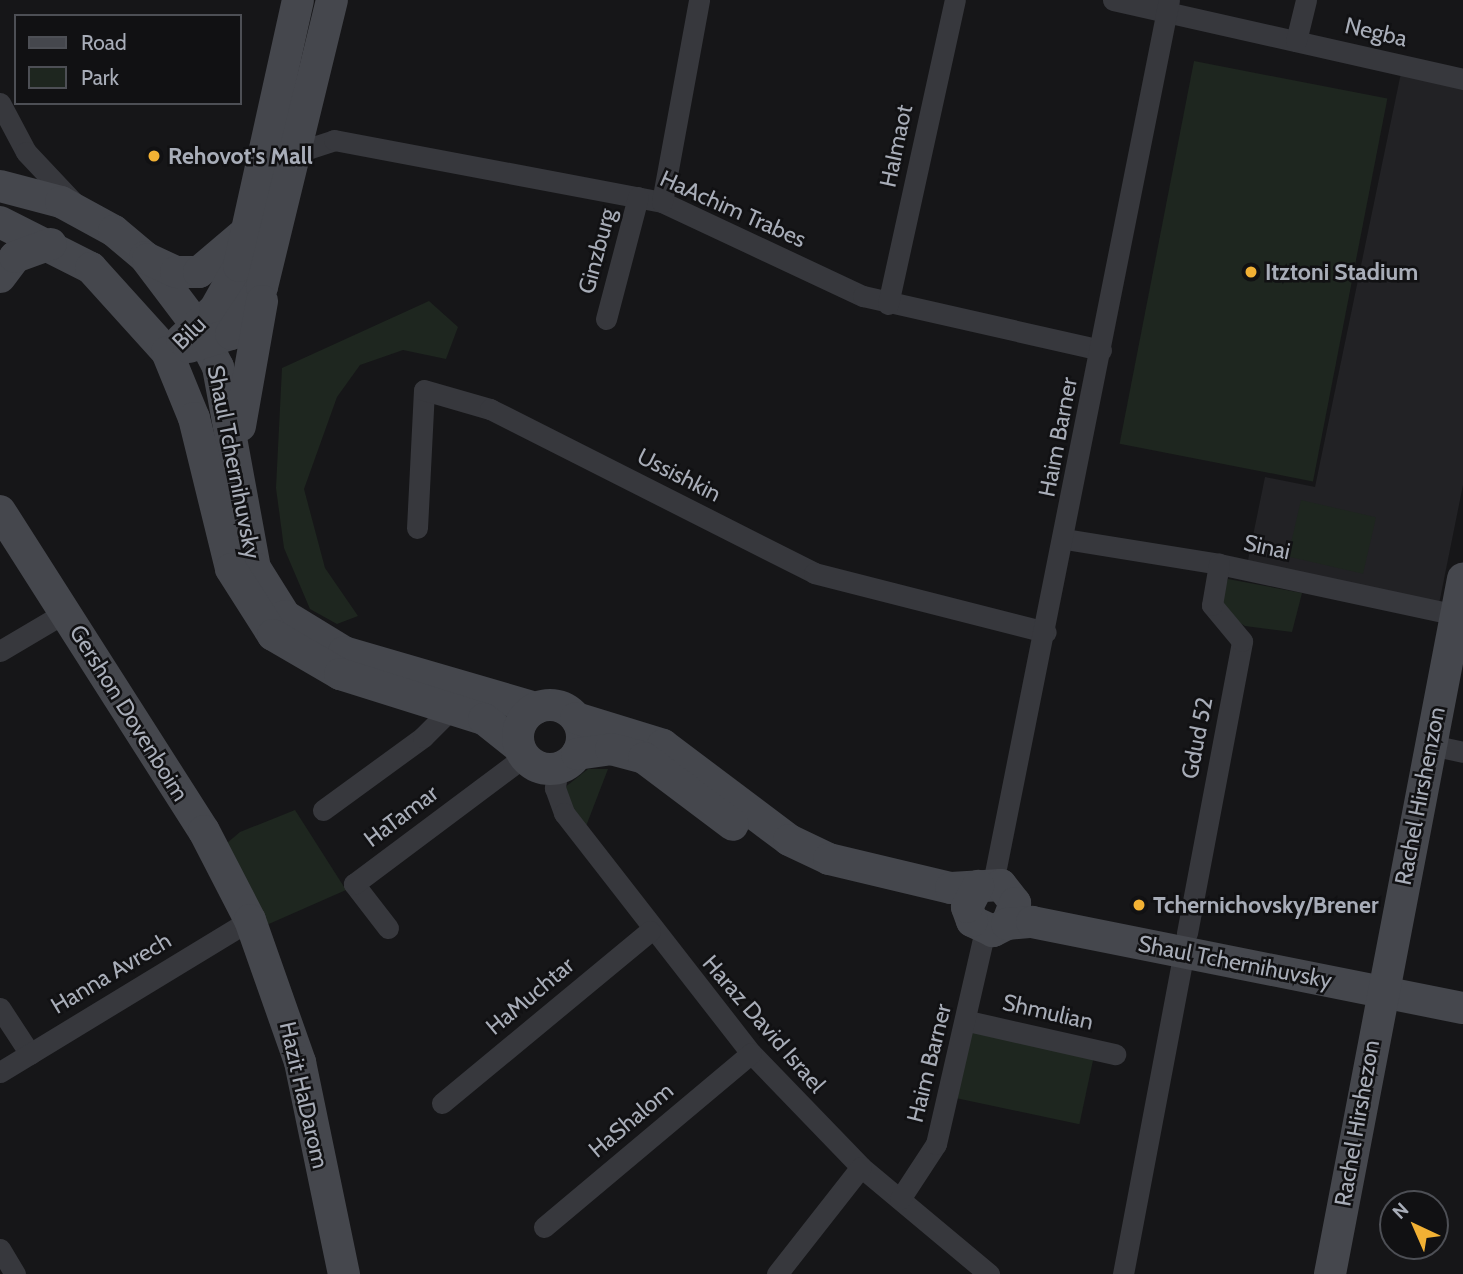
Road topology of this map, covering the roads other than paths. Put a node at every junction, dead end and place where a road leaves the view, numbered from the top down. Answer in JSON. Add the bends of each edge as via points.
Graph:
{"nodes":[{"id":1,"x":298,"y":0,"type":"edge"},
{"id":2,"x":332,"y":0,"type":"edge"},
{"id":3,"x":699,"y":0,"type":"edge"},
{"id":4,"x":955,"y":0,"type":"edge"},
{"id":5,"x":1113,"y":0,"type":"edge"},
{"id":6,"x":1306,"y":0,"type":"edge"},
{"id":7,"x":1168,"y":6,"type":"edge"},
{"id":8,"x":1296,"y":41,"type":"junction"},
{"id":9,"x":1463,"y":79,"type":"edge"},
{"id":10,"x":0,"y":103,"type":"edge"},
{"id":11,"x":298,"y":152,"type":"junction"},
{"id":12,"x":0,"y":186,"type":"edge"},
{"id":13,"x":638,"y":197,"type":"junction"},
{"id":14,"x":662,"y":202,"type":"junction"},
{"id":15,"x":80,"y":209,"type":"junction"},
{"id":16,"x":1,"y":225,"type":"edge"},
{"id":17,"x":251,"y":226,"type":"junction"},
{"id":18,"x":51,"y":244,"type":"junction"},
{"id":19,"x":145,"y":257,"type":"junction"},
{"id":20,"x":271,"y":267,"type":"junction"},
{"id":21,"x":0,"y":277,"type":"edge"},
{"id":22,"x":888,"y":304,"type":"junction"},
{"id":23,"x":606,"y":319,"type":"dead end"},
{"id":24,"x":202,"y":334,"type":"junction"},
{"id":25,"x":1101,"y":350,"type":"junction"},
{"id":26,"x":167,"y":352,"type":"junction"},
{"id":27,"x":238,"y":462,"type":"junction"},
{"id":28,"x":0,"y":511,"type":"edge"},
{"id":29,"x":417,"y":528,"type":"dead end"},
{"id":30,"x":1065,"y":539,"type":"junction"},
{"id":31,"x":1219,"y":564,"type":"junction"},
{"id":32,"x":1463,"y":579,"type":"edge"},
{"id":33,"x":66,"y":612,"type":"junction"},
{"id":34,"x":1456,"y":615,"type":"junction"},
{"id":35,"x":1046,"y":632,"type":"junction"},
{"id":36,"x":0,"y":651,"type":"edge"},
{"id":37,"x":452,"y":708,"type":"junction"},
{"id":38,"x":536,"y":708,"type":"junction"},
{"id":39,"x":576,"y":719,"type":"junction"},
{"id":40,"x":1431,"y":745,"type":"junction"},
{"id":41,"x":522,"y":752,"type":"junction"},
{"id":42,"x":1463,"y":752,"type":"edge"},
{"id":43,"x":568,"y":761,"type":"junction"},
{"id":44,"x":323,"y":810,"type":"dead end"},
{"id":45,"x":991,"y":905,"type":"junction"},
{"id":46,"x":250,"y":919,"type":"junction"},
{"id":47,"x":388,"y":928,"type":"dead end"},
{"id":48,"x":650,"y":931,"type":"junction"},
{"id":49,"x":1185,"y":942,"type":"junction"},
{"id":50,"x":1383,"y":981,"type":"junction"},
{"id":51,"x":1463,"y":989,"type":"edge"},
{"id":52,"x":0,"y":1008,"type":"edge"},
{"id":53,"x":1463,"y":1008,"type":"edge"},
{"id":54,"x":970,"y":1011,"type":"junction"},
{"id":55,"x":751,"y":1053,"type":"junction"},
{"id":56,"x":30,"y":1054,"type":"junction"},
{"id":57,"x":1115,"y":1055,"type":"dead end"},
{"id":58,"x":0,"y":1072,"type":"edge"},
{"id":59,"x":443,"y":1102,"type":"dead end"},
{"id":60,"x":861,"y":1167,"type":"junction"},
{"id":61,"x":900,"y":1199,"type":"junction"},
{"id":62,"x":544,"y":1227,"type":"dead end"},
{"id":63,"x":0,"y":1249,"type":"edge"},
{"id":64,"x":15,"y":1274,"type":"edge"},
{"id":65,"x":344,"y":1274,"type":"edge"},
{"id":66,"x":778,"y":1274,"type":"edge"},
{"id":67,"x":989,"y":1274,"type":"edge"},
{"id":68,"x":1123,"y":1274,"type":"edge"},
{"id":69,"x":1330,"y":1274,"type":"edge"}],
"edges":[{"from":1,"to":17,"type":"street","name":"Bilu"},
{"from":2,"to":11,"type":"street","name":"Bilu"},
{"from":3,"to":14,"type":"street"},
{"from":4,"to":22,"type":"street","name":"HaImaot"},
{"from":5,"to":7,"type":"street","name":"Negba"},
{"from":6,"to":8,"type":"street"},
{"from":7,"to":8,"type":"street","name":"Negba"},
{"from":7,"to":25,"type":"street","name":"Haim Barner"},
{"from":8,"to":9,"type":"street","name":"Negba"},
{"from":10,"to":15,"type":"street","via":[[26,152]]},
{"from":11,"to":13,"type":"street","name":"HaAchim Trabes","via":[[334,139]]},
{"from":11,"to":20,"type":"street","name":"Bilu"},
{"from":12,"to":15,"type":"street","name":"Shaul Tchernihuvsky"},
{"from":13,"to":14,"type":"street","name":"HaAchim Trabes"},
{"from":13,"to":23,"type":"street","name":"Ginzburg"},
{"from":14,"to":22,"type":"street","name":"HaAchim Trabes"},
{"from":15,"to":19,"type":"street","name":"Shaul Tchernihuvsky"},
{"from":16,"to":18,"type":"street","name":"Shaul Tchernihuvsky"},
{"from":17,"to":19,"type":"street","via":[[226,255],[199,271],[176,272]]},
{"from":17,"to":24,"type":"street","name":"Bilu","via":[[232,280]]},
{"from":18,"to":21,"type":"street","via":[[15,257]]},
{"from":18,"to":26,"type":"street","name":"Shaul Tchernihuvsky","via":[[111,284]]},
{"from":19,"to":24,"type":"street","name":"Shaul Tchernihuvsky"},
{"from":20,"to":24,"type":"street","name":"Bilu","via":[[231,334]]},
{"from":20,"to":27,"type":"street","via":[[245,377]]},
{"from":22,"to":25,"type":"street","name":"HaAchim Trabes"},
{"from":24,"to":26,"type":"street","name":"Bilu"},
{"from":24,"to":27,"type":"street","name":"Shaul Tchernihuvsky"},
{"from":25,"to":30,"type":"street","name":"Haim Barner"},
{"from":26,"to":37,"type":"street","name":"Shaul Tchernihuvsky","via":[[194,418],[231,569],[261,623],[319,666]]},
{"from":27,"to":38,"type":"street","name":"Shaul Tchernihuvsky","via":[[255,568],[285,615],[344,652]]},
{"from":28,"to":33,"type":"street","name":"Gershon Dovenboim"},
{"from":29,"to":35,"type":"street","name":"Ussishkin","via":[[424,390],[490,409],[814,573]]},
{"from":30,"to":31,"type":"street","name":"Sinai"},
{"from":30,"to":35,"type":"street","name":"Haim Barner"},
{"from":31,"to":34,"type":"street","name":"Sinai"},
{"from":31,"to":49,"type":"street","name":"Gdud 52","via":[[1212,605],[1242,641]]},
{"from":32,"to":34,"type":"street","name":"Rachel Hirshenzon"},
{"from":33,"to":36,"type":"street"},
{"from":33,"to":46,"type":"street","name":"Gershon Dovenboim","via":[[204,831]]},
{"from":34,"to":40,"type":"street","name":"Rachel Hirshenzon"},
{"from":35,"to":45,"type":"street","name":"Haim Barner"},
{"from":37,"to":41,"type":"street","name":"Shaul Tchernihuvsky","via":[[494,724]]},
{"from":37,"to":44,"type":"street","via":[[423,737]]},
{"from":38,"to":39,"type":"street","via":[[562,708]]},
{"from":38,"to":41,"type":"street","via":[[519,728]]},
{"from":39,"to":43,"type":"street","via":[[582,736]]},
{"from":39,"to":45,"type":"street","name":"Shaul Tchernihuvsky","via":[[663,745],[789,840],[829,859],[951,888]]},
{"from":40,"to":42,"type":"street"},
{"from":40,"to":50,"type":"street","name":"Rachel Hirshenzon"},
{"from":41,"to":43,"type":"street","via":[[539,768]]},
{"from":41,"to":47,"type":"street","name":"HaTamar","via":[[354,884]]},
{"from":43,"to":45,"type":"street","name":"Shaul Tchernihuvsky","via":[[634,754],[800,867]]},
{"from":43,"to":48,"type":"street","name":"Haraz David Israel","via":[[555,788],[564,813]]},
{"from":45,"to":49,"type":"street","name":"Shaul Tchernihuvsky","via":[[1032,922]]},
{"from":45,"to":54,"type":"street","name":"Haim Barner"},
{"from":46,"to":56,"type":"street","name":"Hanna Avrech"},
{"from":46,"to":65,"type":"street","name":"Hazit HaDarom","via":[[300,1062]]},
{"from":48,"to":55,"type":"street","name":"Haraz David Israel"},
{"from":48,"to":59,"type":"street","name":"HaMuchtar"},
{"from":49,"to":50,"type":"street","name":"Shaul Tchernihuvsky"},
{"from":49,"to":68,"type":"street","name":"Gdud 52"},
{"from":50,"to":51,"type":"street","name":"Shaul Tchernihuvsky"},
{"from":50,"to":53,"type":"street","name":"Shaul Tchernihuvsky"},
{"from":50,"to":69,"type":"street","name":"Rachel Hirshezon"},
{"from":52,"to":56,"type":"street"},
{"from":54,"to":57,"type":"street","name":"Shmulian"},
{"from":54,"to":61,"type":"street","name":"Haim Barner","via":[[936,1144]]},
{"from":55,"to":60,"type":"street","name":"Haraz David Israel"},
{"from":55,"to":62,"type":"street","name":"HaShalom"},
{"from":56,"to":58,"type":"street","name":"Hanna Avrech"},
{"from":60,"to":61,"type":"street","name":"Haraz David Israel"},
{"from":60,"to":66,"type":"street"},
{"from":61,"to":67,"type":"street","name":"Haraz David Israel"},
{"from":63,"to":64,"type":"street"}]}
